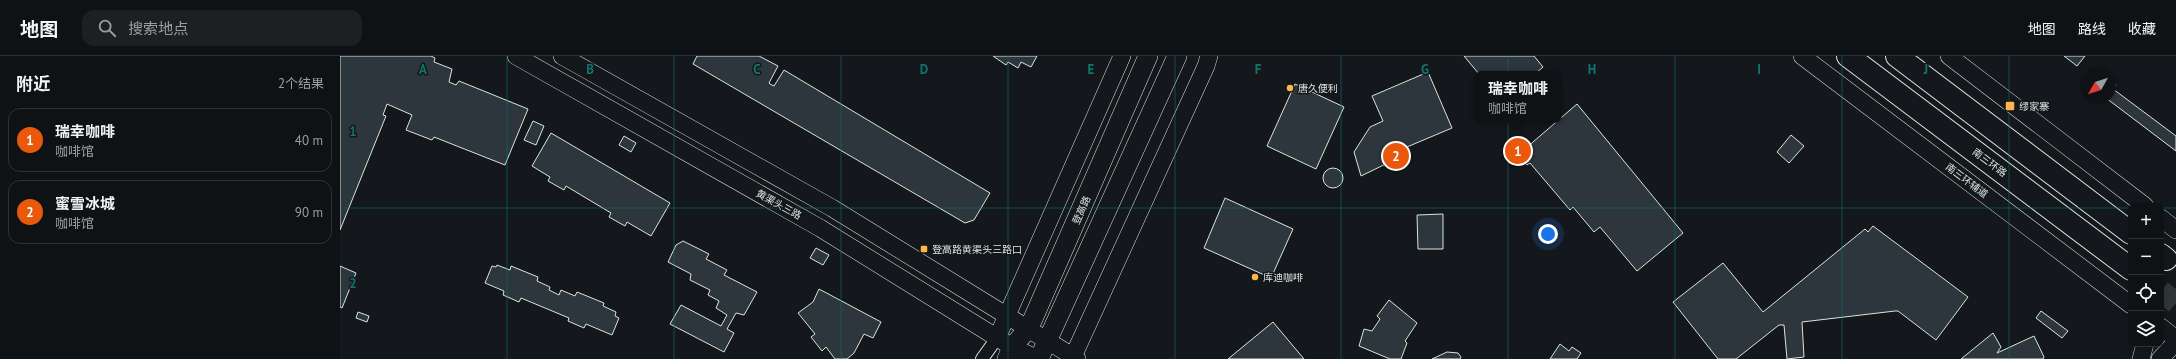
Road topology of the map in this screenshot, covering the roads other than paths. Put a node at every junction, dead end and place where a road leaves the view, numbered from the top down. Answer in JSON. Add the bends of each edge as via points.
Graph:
{"nodes":[{"id":1,"x":516,"y":56,"type":"edge"},
{"id":2,"x":562,"y":56,"type":"edge"},
{"id":3,"x":1122,"y":56,"type":"edge"},
{"id":4,"x":1148,"y":56,"type":"edge"},
{"id":5,"x":1177,"y":56,"type":"edge"},
{"id":6,"x":1802,"y":56,"type":"edge"},
{"id":7,"x":1848,"y":56,"type":"edge"},
{"id":8,"x":1897,"y":56,"type":"edge"},
{"id":9,"x":1949,"y":56,"type":"edge"},
{"id":10,"x":1210,"y":59,"type":"edge"},
{"id":11,"x":2141,"y":203,"type":"edge"},
{"id":12,"x":2164,"y":220,"type":"edge"},
{"id":13,"x":2176,"y":230,"type":"edge"},
{"id":14,"x":2128,"y":231,"type":"edge"},
{"id":15,"x":2128,"y":267,"type":"edge"},
{"id":16,"x":2107,"y":286,"type":"junction"},
{"id":17,"x":2128,"y":303,"type":"edge"},
{"id":18,"x":2128,"y":311,"type":"edge"},
{"id":19,"x":1008,"y":315,"type":"junction"},
{"id":20,"x":2176,"y":321,"type":"edge"},
{"id":21,"x":2164,"y":326,"type":"edge"},
{"id":22,"x":1029,"y":328,"type":"junction"},
{"id":23,"x":2164,"y":329,"type":"edge"},
{"id":24,"x":2176,"y":339,"type":"edge"},
{"id":25,"x":1048,"y":340,"type":"junction"},
{"id":26,"x":2176,"y":342,"type":"edge"},
{"id":27,"x":2144,"y":347,"type":"edge"},
{"id":28,"x":1006,"y":348,"type":"edge"},
{"id":29,"x":1074,"y":358,"type":"edge"},
{"id":30,"x":982,"y":359,"type":"edge"},
{"id":31,"x":1038,"y":359,"type":"edge"},
{"id":32,"x":2141,"y":359,"type":"edge"},
{"id":33,"x":2160,"y":359,"type":"edge"}],
"edges":[{"from":1,"to":28,"type":"street","name":"黄渠头三路","via":[[820,228]]},
{"from":2,"to":19,"type":"street","via":[[832,208]]},
{"from":3,"to":19,"type":"street"},
{"from":4,"to":22,"type":"main road","name":"登高路"},
{"from":5,"to":25,"type":"main road"},
{"from":6,"to":16,"type":"street","name":"南三环辅道"},
{"from":7,"to":15,"type":"highway","name":"南三环路"},
{"from":8,"to":14,"type":"highway"},
{"from":9,"to":11,"type":"street"},
{"from":10,"to":29,"type":"street"},
{"from":12,"to":13,"type":"street"},
{"from":16,"to":17,"type":"street","name":"南三环辅道"},
{"from":16,"to":18,"type":"street"},
{"from":19,"to":22,"type":"street"},
{"from":19,"to":28,"type":"street"},
{"from":20,"to":21,"type":"street","via":[[2172,325]]},
{"from":22,"to":25,"type":"street"},
{"from":22,"to":28,"type":"main road","name":"登高路"},
{"from":23,"to":24,"type":"street"},
{"from":25,"to":29,"type":"street"},
{"from":25,"to":31,"type":"main road"},
{"from":26,"to":33,"type":"street"},
{"from":27,"to":32,"type":"street"},
{"from":28,"to":30,"type":"street"},
{"from":28,"to":31,"type":"street","name":"黄渠头三路"}]}
